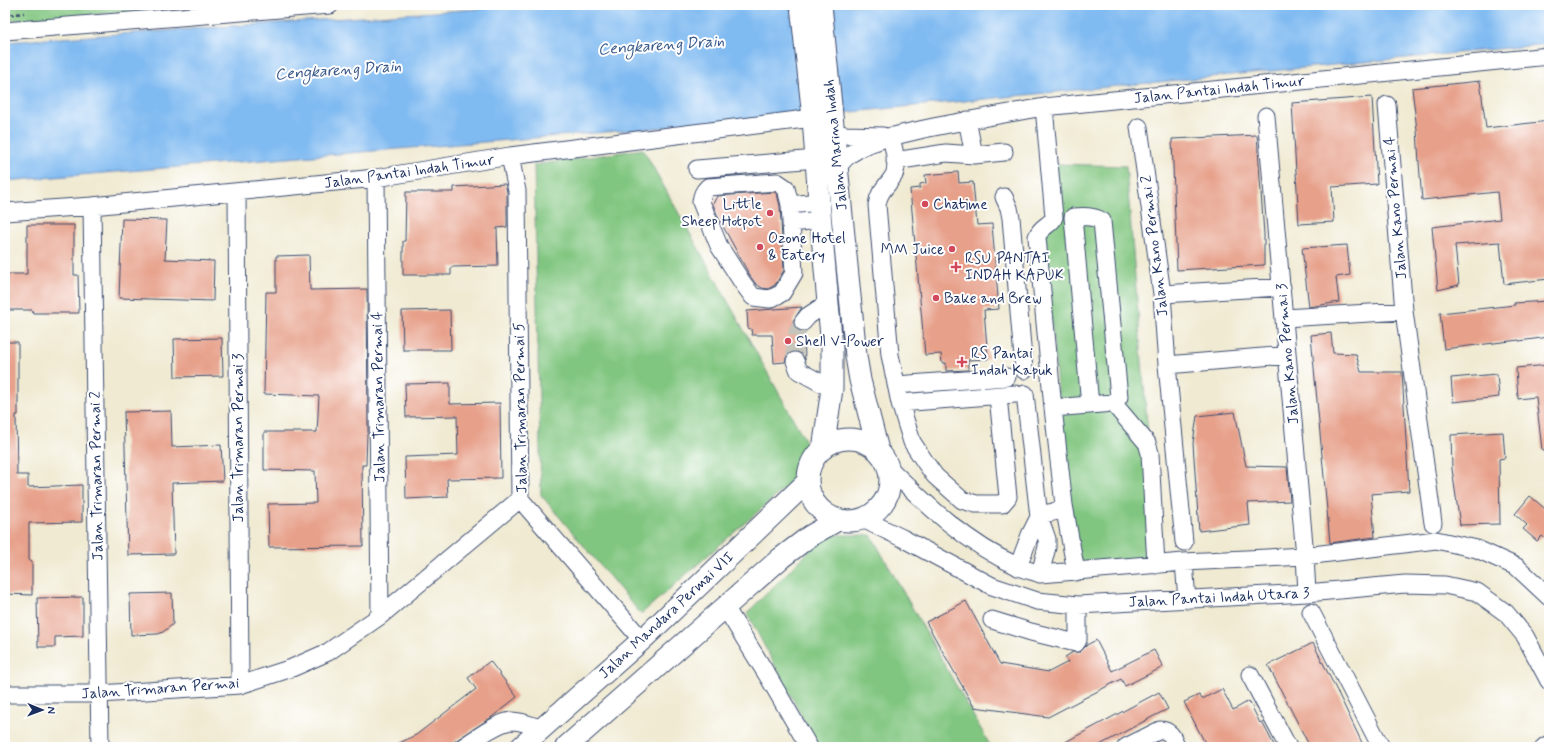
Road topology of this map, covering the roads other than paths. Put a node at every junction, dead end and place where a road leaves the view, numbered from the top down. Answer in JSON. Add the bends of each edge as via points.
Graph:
{"nodes":[{"id":1,"x":330,"y":5,"type":"edge"},
{"id":2,"x":801,"y":5,"type":"edge"},
{"id":3,"x":820,"y":5,"type":"edge"},
{"id":4,"x":5,"y":31,"type":"edge"},
{"id":5,"x":1549,"y":56,"type":"edge"},
{"id":6,"x":1387,"y":105,"type":"dead end"},
{"id":7,"x":1044,"y":107,"type":"junction"},
{"id":8,"x":1266,"y":116,"type":"dead end"},
{"id":9,"x":968,"y":120,"type":"junction"},
{"id":10,"x":822,"y":121,"type":"junction"},
{"id":11,"x":1140,"y":127,"type":"dead end"},
{"id":12,"x":895,"y":135,"type":"junction"},
{"id":13,"x":1004,"y":152,"type":"dead end"},
{"id":14,"x":974,"y":155,"type":"junction"},
{"id":15,"x":510,"y":156,"type":"junction"},
{"id":16,"x":816,"y":159,"type":"junction"},
{"id":17,"x":900,"y":160,"type":"junction"},
{"id":18,"x":783,"y":162,"type":"junction"},
{"id":19,"x":837,"y":168,"type":"junction"},
{"id":20,"x":697,"y":169,"type":"dead end"},
{"id":21,"x":376,"y":178,"type":"junction"},
{"id":22,"x":777,"y":182,"type":"junction"},
{"id":23,"x":237,"y":192,"type":"junction"},
{"id":24,"x":1004,"y":197,"type":"dead end"},
{"id":25,"x":790,"y":205,"type":"junction"},
{"id":26,"x":92,"y":206,"type":"junction"},
{"id":27,"x":820,"y":211,"type":"junction"},
{"id":28,"x":5,"y":212,"type":"edge"},
{"id":29,"x":1054,"y":217,"type":"junction"},
{"id":30,"x":1073,"y":217,"type":"junction"},
{"id":31,"x":791,"y":223,"type":"junction"},
{"id":32,"x":1282,"y":287,"type":"junction"},
{"id":33,"x":1162,"y":294,"type":"junction"},
{"id":34,"x":829,"y":302,"type":"junction"},
{"id":35,"x":1404,"y":311,"type":"junction"},
{"id":36,"x":1284,"y":318,"type":"junction"},
{"id":37,"x":803,"y":322,"type":"tunnel mouth"},
{"id":38,"x":1287,"y":354,"type":"junction"},
{"id":39,"x":795,"y":361,"type":"tunnel mouth"},
{"id":40,"x":1167,"y":365,"type":"junction"},
{"id":41,"x":969,"y":372,"type":"dead end"},
{"id":42,"x":946,"y":373,"type":"dead end"},
{"id":43,"x":1015,"y":373,"type":"junction"},
{"id":44,"x":894,"y":381,"type":"junction"},
{"id":45,"x":862,"y":389,"type":"junction"},
{"id":46,"x":832,"y":391,"type":"junction"},
{"id":47,"x":1013,"y":395,"type":"junction"},
{"id":48,"x":900,"y":403,"type":"junction"},
{"id":49,"x":1113,"y":403,"type":"junction"},
{"id":50,"x":1090,"y":405,"type":"junction"},
{"id":51,"x":1053,"y":408,"type":"junction"},
{"id":52,"x":823,"y":449,"type":"junction"},
{"id":53,"x":878,"y":450,"type":"junction"},
{"id":54,"x":889,"y":468,"type":"junction"},
{"id":55,"x":808,"y":481,"type":"junction"},
{"id":56,"x":520,"y":499,"type":"junction"},
{"id":57,"x":1064,"y":505,"type":"junction"},
{"id":58,"x":1039,"y":516,"type":"junction"},
{"id":59,"x":863,"y":519,"type":"junction"},
{"id":60,"x":838,"y":520,"type":"junction"},
{"id":61,"x":1433,"y":523,"type":"dead end"},
{"id":62,"x":1184,"y":542,"type":"dead end"},
{"id":63,"x":1305,"y":556,"type":"junction"},
{"id":64,"x":1184,"y":562,"type":"junction"},
{"id":65,"x":1156,"y":565,"type":"junction"},
{"id":66,"x":1018,"y":567,"type":"junction"},
{"id":67,"x":1076,"y":572,"type":"junction"},
{"id":68,"x":1040,"y":574,"type":"junction"},
{"id":69,"x":1307,"y":593,"type":"junction"},
{"id":70,"x":1549,"y":597,"type":"edge"},
{"id":71,"x":1187,"y":600,"type":"junction"},
{"id":72,"x":1078,"y":605,"type":"junction"},
{"id":73,"x":725,"y":607,"type":"junction"},
{"id":74,"x":1311,"y":612,"type":"dead end"},
{"id":75,"x":380,"y":616,"type":"junction"},
{"id":76,"x":992,"y":620,"type":"dead end"},
{"id":77,"x":642,"y":640,"type":"junction"},
{"id":78,"x":1250,"y":675,"type":"dead end"},
{"id":79,"x":1549,"y":681,"type":"edge"},
{"id":80,"x":240,"y":685,"type":"junction"},
{"id":81,"x":5,"y":694,"type":"edge"},
{"id":82,"x":98,"y":694,"type":"junction"},
{"id":83,"x":542,"y":728,"type":"junction"},
{"id":84,"x":1549,"y":744,"type":"edge"},
{"id":85,"x":100,"y":747,"type":"edge"},
{"id":86,"x":463,"y":747,"type":"edge"},
{"id":87,"x":522,"y":747,"type":"edge"},
{"id":88,"x":566,"y":747,"type":"edge"},
{"id":89,"x":809,"y":747,"type":"edge"},
{"id":90,"x":1126,"y":747,"type":"edge"},
{"id":91,"x":1177,"y":747,"type":"edge"},
{"id":92,"x":1288,"y":747,"type":"edge"},
{"id":93,"x":1381,"y":747,"type":"edge"},
{"id":94,"x":1544,"y":747,"type":"edge"}],
"edges":[{"from":1,"to":4,"type":"street"},
{"from":2,"to":10,"type":"main road","name":"Jalan Marina Indah"},
{"from":3,"to":10,"type":"main road","name":"Jalan Marina Indah"},
{"from":5,"to":7,"type":"street","name":"Jalan Pantai Indah Timur"},
{"from":6,"to":35,"type":"street","name":"Jalan Kano Permai 4"},
{"from":7,"to":9,"type":"street","name":"Jalan Pantai Indah Timur"},
{"from":7,"to":29,"type":"street"},
{"from":8,"to":32,"type":"street","name":"Jalan Kano Permai 3"},
{"from":9,"to":12,"type":"street","name":"Jalan Pantai Indah Timur"},
{"from":9,"to":14,"type":"street"},
{"from":10,"to":12,"type":"street","name":"Jalan Pantai Indah Timur","via":[[846,135]]},
{"from":10,"to":15,"type":"street","name":"Jalan Pantai Indah Timur"},
{"from":10,"to":16,"type":"main road","name":"Jalan Marina Indah"},
{"from":10,"to":19,"type":"main road","name":"Jalan Marina Indah"},
{"from":11,"to":33,"type":"street","name":"Jalan Kano Permai 2"},
{"from":12,"to":17,"type":"street"},
{"from":12,"to":19,"type":"street","name":"Jalan Pantai Indah Timur","via":[[852,152]]},
{"from":13,"to":14,"type":"street"},
{"from":14,"to":17,"type":"street","via":[[946,153]]},
{"from":15,"to":21,"type":"street","name":"Jalan Pantai Indah Timur"},
{"from":15,"to":56,"type":"street","name":"Jalan Trimaran Permai 5","via":[[517,191]]},
{"from":16,"to":18,"type":"street"},
{"from":16,"to":27,"type":"main road","name":"Jalan Marina Indah"},
{"from":17,"to":44,"type":"street","via":[[894,174],[880,192],[877,225]]},
{"from":18,"to":20,"type":"street"},
{"from":18,"to":22,"type":"street"},
{"from":19,"to":45,"type":"main road","name":"Jalan Marina Indah","via":[[856,356]]},
{"from":21,"to":23,"type":"street","name":"Jalan Pantai Indah Timur"},
{"from":21,"to":75,"type":"street","name":"Jalan Trimaran Permai 4"},
{"from":22,"to":25,"type":"street","via":[[786,188]]},
{"from":22,"to":31,"type":"street","via":[[708,187],[702,192],[701,202],[719,246],[754,297],[770,299],[782,293],[794,273]]},
{"from":23,"to":26,"type":"street","name":"Jalan Pantai Indah Timur"},
{"from":23,"to":80,"type":"street","name":"Jalan Trimaran Permai 3"},
{"from":24,"to":43,"type":"street","via":[[1011,218]]},
{"from":25,"to":27,"type":"street"},
{"from":25,"to":31,"type":"street"},
{"from":26,"to":28,"type":"street","name":"Jalan Pantai Indah Timur"},
{"from":26,"to":82,"type":"street","name":"Jalan Trimaran Permai 2"},
{"from":27,"to":31,"type":"street"},
{"from":27,"to":34,"type":"main road","name":"Jalan Marina Indah"},
{"from":29,"to":30,"type":"street"},
{"from":29,"to":51,"type":"street","via":[[1050,224],[1038,231],[1037,236]]},
{"from":30,"to":49,"type":"street","via":[[1085,216],[1102,222],[1119,397]]},
{"from":30,"to":50,"type":"street"},
{"from":32,"to":33,"type":"street"},
{"from":32,"to":36,"type":"street","name":"Jalan Kano Permai 3"},
{"from":33,"to":40,"type":"street","name":"Jalan Kano Permai 2"},
{"from":34,"to":37,"type":"street"},
{"from":34,"to":46,"type":"main road","name":"Jalan Marina Indah"},
{"from":35,"to":36,"type":"street"},
{"from":35,"to":61,"type":"street","name":"Jalan Kano Permai 4"},
{"from":36,"to":38,"type":"street","name":"Jalan Kano Permai 3"},
{"from":38,"to":40,"type":"street"},
{"from":38,"to":63,"type":"street","name":"Jalan Kano Permai 3"},
{"from":39,"to":46,"type":"street","via":[[799,371]]},
{"from":40,"to":62,"type":"street","name":"Jalan Kano Permai 2"},
{"from":41,"to":43,"type":"street","via":[[1001,369]]},
{"from":42,"to":44,"type":"street"},
{"from":43,"to":44,"type":"street"},
{"from":43,"to":47,"type":"street","via":[[1006,382]]},
{"from":43,"to":47,"type":"street","via":[[1031,377],[1032,382],[1029,391]]},
{"from":44,"to":48,"type":"street"},
{"from":45,"to":46,"type":"main road","via":[[856,399],[848,403],[841,401]]},
{"from":45,"to":53,"type":"main road","name":"Jalan Marina Indah"},
{"from":46,"to":52,"type":"main road","name":"Jalan Marina Indah"},
{"from":47,"to":48,"type":"street"},
{"from":47,"to":48,"type":"street","via":[[1008,497],[1002,504],[990,505],[962,500],[936,476],[912,442]]},
{"from":47,"to":58,"type":"street"},
{"from":49,"to":50,"type":"street"},
{"from":49,"to":65,"type":"street","via":[[1146,443],[1150,453]]},
{"from":50,"to":51,"type":"street"},
{"from":51,"to":57,"type":"street"},
{"from":52,"to":53,"type":"main road","via":[[836,441],[851,439],[866,442]]},
{"from":52,"to":55,"type":"main road","via":[[812,463]]},
{"from":53,"to":54,"type":"main road"},
{"from":54,"to":59,"type":"main road","via":[[890,483],[886,499],[877,511]]},
{"from":54,"to":66,"type":"street","via":[[930,508],[982,548]]},
{"from":55,"to":60,"type":"main road","via":[[810,494],[817,506],[826,515]]},
{"from":55,"to":77,"type":"main road","name":"Jalan Mandara Permai VII"},
{"from":56,"to":75,"type":"street","name":"Jalan Trimaran Permai"},
{"from":56,"to":77,"type":"street","name":"Jalan Trimaran Permai 5"},
{"from":57,"to":58,"type":"street","via":[[1053,513]]},
{"from":57,"to":67,"type":"street"},
{"from":58,"to":66,"type":"street"},
{"from":58,"to":68,"type":"street","via":[[1047,539]]},
{"from":59,"to":60,"type":"main road","via":[[851,522]]},
{"from":59,"to":72,"type":"street","name":"Jalan Pantai Indah Utara 3","via":[[992,586],[1038,601]]},
{"from":60,"to":73,"type":"main road","name":"Jalan Mandara Permai VII","via":[[792,549]]},
{"from":63,"to":64,"type":"street"},
{"from":63,"to":69,"type":"street","name":"Jalan Kano Permai 3"},
{"from":63,"to":70,"type":"street","via":[[1436,540],[1477,549],[1517,567]]},
{"from":64,"to":65,"type":"street"},
{"from":64,"to":71,"type":"street"},
{"from":65,"to":67,"type":"street"},
{"from":66,"to":68,"type":"street"},
{"from":67,"to":68,"type":"street"},
{"from":69,"to":71,"type":"street","name":"Jalan Pantai Indah Utara 3"},
{"from":69,"to":79,"type":"street","name":"Jalan Pantai Indah Utara 3","via":[[1405,584],[1445,585],[1477,592],[1506,613],[1525,636]]},
{"from":71,"to":72,"type":"street","name":"Jalan Pantai Indah Utara 3"},
{"from":72,"to":76,"type":"street","via":[[1078,640],[1074,643]]},
{"from":73,"to":88,"type":"main road","name":"Jalan Mandara Permai VII"},
{"from":73,"to":89,"type":"street"},
{"from":74,"to":93,"type":"street"},
{"from":75,"to":80,"type":"street","name":"Jalan Trimaran Permai","via":[[328,652],[292,668]]},
{"from":77,"to":83,"type":"main road","name":"Jalan Mandara Permai VII"},
{"from":78,"to":92,"type":"street"},
{"from":80,"to":82,"type":"street","name":"Jalan Trimaran Permai"},
{"from":81,"to":82,"type":"street","name":"Jalan Trimaran Permai"},
{"from":82,"to":85,"type":"street","name":"Jalan Trimaran Permai 2"},
{"from":83,"to":86,"type":"street","via":[[521,722],[507,722]]},
{"from":83,"to":87,"type":"main road","name":"Jalan Mandara Permai VII"},
{"from":84,"to":94,"type":"street"},
{"from":90,"to":91,"type":"street","via":[[1165,730],[1171,734]]}]}
